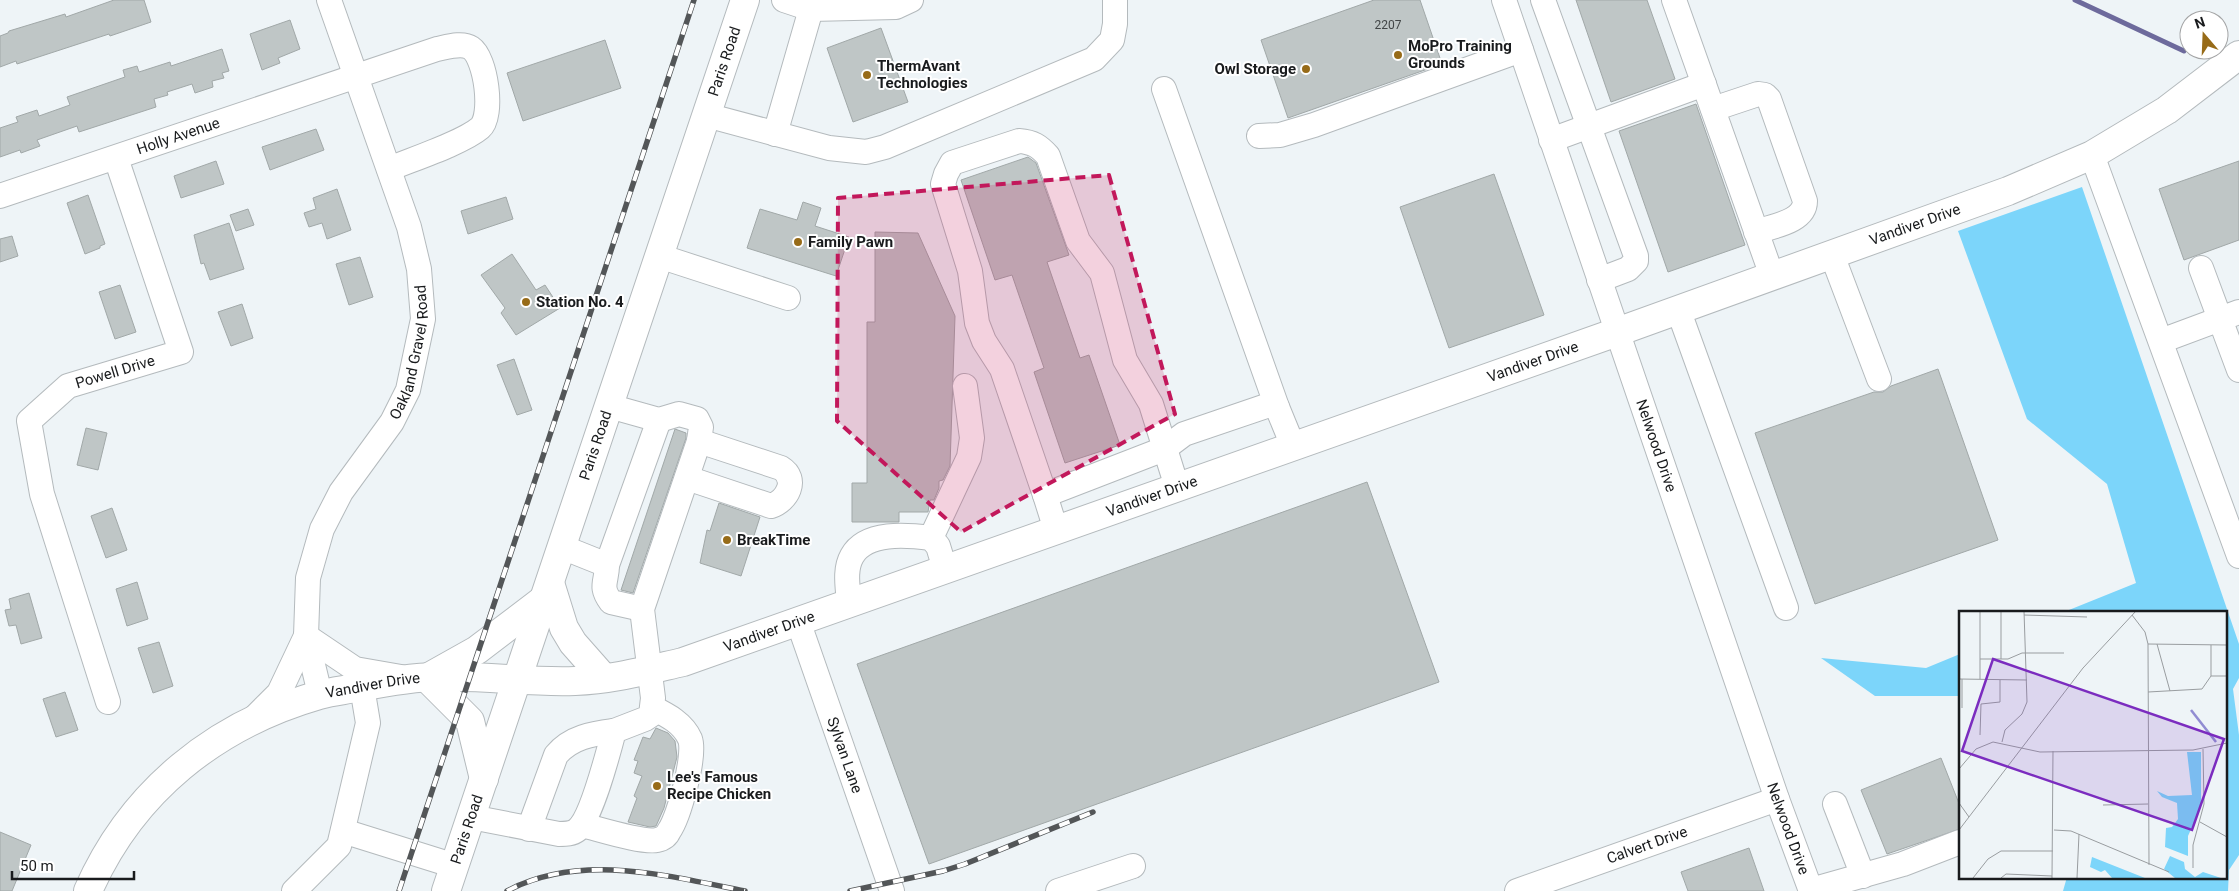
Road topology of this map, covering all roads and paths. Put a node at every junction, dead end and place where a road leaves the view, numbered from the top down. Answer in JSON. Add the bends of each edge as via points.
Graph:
{"nodes":[{"id":1,"x":329,"y":0,"type":"edge"},
{"id":2,"x":745,"y":0,"type":"edge"},
{"id":3,"x":784,"y":0,"type":"edge"},
{"id":4,"x":911,"y":0,"type":"edge"},
{"id":5,"x":1115,"y":0,"type":"edge"},
{"id":6,"x":1504,"y":0,"type":"edge"},
{"id":7,"x":1543,"y":0,"type":"edge"},
{"id":8,"x":1674,"y":0,"type":"edge"},
{"id":9,"x":811,"y":9,"type":"junction"},
{"id":10,"x":1521,"y":50,"type":"junction"},
{"id":11,"x":2239,"y":55,"type":"edge"},
{"id":12,"x":356,"y":76,"type":"junction"},
{"id":13,"x":1704,"y":84,"type":"junction"},
{"id":14,"x":1164,"y":89,"type":"dead end"},
{"id":15,"x":1713,"y":109,"type":"junction"},
{"id":16,"x":706,"y":115,"type":"junction"},
{"id":17,"x":1589,"y":126,"type":"junction"},
{"id":18,"x":775,"y":134,"type":"junction"},
{"id":19,"x":1259,"y":136,"type":"dead end"},
{"id":20,"x":1551,"y":140,"type":"junction"},
{"id":21,"x":2092,"y":154,"type":"junction"},
{"id":22,"x":116,"y":158,"type":"junction"},
{"id":23,"x":388,"y":169,"type":"junction"},
{"id":24,"x":0,"y":196,"type":"edge"},
{"id":25,"x":1756,"y":232,"type":"junction"},
{"id":26,"x":1832,"y":254,"type":"junction"},
{"id":27,"x":659,"y":256,"type":"junction"},
{"id":28,"x":2201,"y":268,"type":"dead end"},
{"id":29,"x":1772,"y":276,"type":"junction"},
{"id":30,"x":1599,"y":280,"type":"junction"},
{"id":31,"x":788,"y":298,"type":"dead end"},
{"id":32,"x":1678,"y":309,"type":"junction"},
{"id":33,"x":2230,"y":315,"type":"edge"},
{"id":34,"x":1617,"y":332,"type":"junction"},
{"id":35,"x":2161,"y":341,"type":"junction"},
{"id":36,"x":2239,"y":370,"type":"edge"},
{"id":37,"x":1879,"y":379,"type":"dead end"},
{"id":38,"x":965,"y":386,"type":"dead end"},
{"id":39,"x":609,"y":406,"type":"junction"},
{"id":40,"x":1277,"y":407,"type":"junction"},
{"id":41,"x":659,"y":420,"type":"junction"},
{"id":42,"x":699,"y":441,"type":"junction"},
{"id":43,"x":1293,"y":446,"type":"junction"},
{"id":44,"x":1164,"y":449,"type":"junction"},
{"id":45,"x":687,"y":478,"type":"junction"},
{"id":46,"x":1178,"y":487,"type":"junction"},
{"id":47,"x":1045,"y":495,"type":"junction"},
{"id":48,"x":1056,"y":530,"type":"junction"},
{"id":49,"x":931,"y":538,"type":"junction"},
{"id":50,"x":562,"y":547,"type":"junction"},
{"id":51,"x":2239,"y":556,"type":"edge"},
{"id":52,"x":607,"y":565,"type":"junction"},
{"id":53,"x":944,"y":569,"type":"junction"},
{"id":54,"x":546,"y":592,"type":"junction"},
{"id":55,"x":849,"y":603,"type":"junction"},
{"id":56,"x":1786,"y":608,"type":"dead end"},
{"id":57,"x":642,"y":609,"type":"junction"},
{"id":58,"x":798,"y":621,"type":"junction"},
{"id":59,"x":306,"y":636,"type":"junction"},
{"id":60,"x":649,"y":670,"type":"junction"},
{"id":61,"x":603,"y":677,"type":"junction"},
{"id":62,"x":421,"y":678,"type":"junction"},
{"id":63,"x":518,"y":680,"type":"junction"},
{"id":64,"x":362,"y":687,"type":"junction"},
{"id":65,"x":320,"y":694,"type":"junction"},
{"id":66,"x":108,"y":702,"type":"dead end"},
{"id":67,"x":653,"y":708,"type":"junction"},
{"id":68,"x":247,"y":722,"type":"junction"},
{"id":69,"x":614,"y":731,"type":"junction"},
{"id":70,"x":484,"y":779,"type":"junction"},
{"id":71,"x":1777,"y":799,"type":"junction"},
{"id":72,"x":1835,"y":804,"type":"dead end"},
{"id":73,"x":471,"y":817,"type":"junction"},
{"id":74,"x":582,"y":825,"type":"junction"},
{"id":75,"x":529,"y":829,"type":"junction"},
{"id":76,"x":343,"y":831,"type":"junction"},
{"id":77,"x":1959,"y":842,"type":"edge"},
{"id":78,"x":1133,"y":866,"type":"dead end"},
{"id":79,"x":1863,"y":876,"type":"junction"},
{"id":80,"x":450,"y":879,"type":"edge"},
{"id":81,"x":1811,"y":890,"type":"edge"},
{"id":82,"x":88,"y":891,"type":"edge"},
{"id":83,"x":294,"y":891,"type":"edge"},
{"id":84,"x":892,"y":891,"type":"edge"},
{"id":85,"x":1058,"y":891,"type":"edge"},
{"id":86,"x":1517,"y":891,"type":"edge"}],
"edges":[{"from":1,"to":12,"type":"street","name":"Oakland Gravel Road"},
{"from":2,"to":16,"type":"main road","name":"Paris Road"},
{"from":3,"to":9,"type":"street"},
{"from":4,"to":9,"type":"street","via":[[896,7]]},
{"from":5,"to":18,"type":"street","via":[[1112,40],[1094,59],[885,147],[866,152],[829,148]]},
{"from":6,"to":10,"type":"street","name":"Nelwood Drive"},
{"from":7,"to":17,"type":"street"},
{"from":8,"to":13,"type":"street"},
{"from":9,"to":18,"type":"street"},
{"from":10,"to":19,"type":"street","via":[[1314,125],[1280,135]]},
{"from":10,"to":20,"type":"street","name":"Nelwood Drive"},
{"from":11,"to":21,"type":"main road","name":"Vandiver Drive","via":[[2168,110]]},
{"from":12,"to":22,"type":"street","name":"Holly Avenue"},
{"from":12,"to":23,"type":"street","name":"Oakland Gravel Road"},
{"from":12,"to":23,"type":"street","name":"Holly Avenue","via":[[451,46],[471,47],[478,56],[488,99],[487,116],[482,126],[469,136]]},
{"from":13,"to":15,"type":"street"},
{"from":13,"to":17,"type":"street"},
{"from":14,"to":40,"type":"street"},
{"from":15,"to":25,"type":"street"},
{"from":15,"to":25,"type":"street","via":[[1758,94],[1765,95],[1789,155],[1805,201],[1803,212]]},
{"from":16,"to":18,"type":"street"},
{"from":16,"to":27,"type":"main road","name":"Paris Road"},
{"from":17,"to":20,"type":"street"},
{"from":17,"to":30,"type":"street","via":[[1636,256],[1636,261],[1628,269]]},
{"from":20,"to":30,"type":"street","name":"Nelwood Drive"},
{"from":21,"to":26,"type":"main road","name":"Vandiver Drive","via":[[2008,191]]},
{"from":21,"to":35,"type":"street"},
{"from":22,"to":24,"type":"street","name":"Holly Avenue"},
{"from":22,"to":66,"type":"street","name":"Powell Drive","via":[[181,352],[68,386],[29,421],[42,494]]},
{"from":23,"to":59,"type":"street","name":"Oakland Gravel Road","via":[[419,269],[423,319],[408,390],[392,422],[341,492],[322,529],[308,578]]},
{"from":25,"to":29,"type":"street"},
{"from":26,"to":29,"type":"main road","name":"Vandiver Drive"},
{"from":26,"to":37,"type":"street"},
{"from":27,"to":31,"type":"street"},
{"from":27,"to":39,"type":"main road","name":"Paris Road"},
{"from":28,"to":33,"type":"street"},
{"from":29,"to":32,"type":"main road","name":"Vandiver Drive"},
{"from":30,"to":34,"type":"street","name":"Nelwood Drive"},
{"from":32,"to":34,"type":"main road","name":"Vandiver Drive"},
{"from":32,"to":56,"type":"street"},
{"from":33,"to":35,"type":"street"},
{"from":33,"to":36,"type":"street"},
{"from":34,"to":43,"type":"main road","name":"Vandiver Drive"},
{"from":34,"to":71,"type":"street","name":"Nelwood Drive"},
{"from":35,"to":51,"type":"street"},
{"from":38,"to":49,"type":"street","via":[[972,438],[968,458]]},
{"from":39,"to":41,"type":"street"},
{"from":39,"to":50,"type":"main road","name":"Paris Road"},
{"from":40,"to":43,"type":"street"},
{"from":40,"to":44,"type":"street","via":[[1269,405],[1184,434]]},
{"from":41,"to":42,"type":"street","via":[[679,414],[696,419],[701,426]]},
{"from":41,"to":52,"type":"street"},
{"from":42,"to":45,"type":"street"},
{"from":42,"to":45,"type":"street","via":[[787,472],[789,490],[785,499],[771,506]]},
{"from":43,"to":46,"type":"main road","name":"Vandiver Drive"},
{"from":44,"to":46,"type":"street"},
{"from":44,"to":47,"type":"street"},
{"from":44,"to":47,"type":"street","via":[[1151,404],[1125,360],[1102,273],[1078,241],[1048,156],[1030,142],[1020,140],[952,163],[944,184],[970,271],[977,323],[984,342],[1002,369]]},
{"from":45,"to":57,"type":"street"},
{"from":46,"to":48,"type":"main road","name":"Vandiver Drive"},
{"from":47,"to":48,"type":"street"},
{"from":48,"to":53,"type":"main road","name":"Vandiver Drive"},
{"from":49,"to":53,"type":"street","via":[[938,546]]},
{"from":49,"to":55,"type":"street","via":[[893,536],[875,539],[861,546],[852,557],[847,573]]},
{"from":50,"to":52,"type":"street"},
{"from":50,"to":54,"type":"main road","name":"Paris Road"},
{"from":52,"to":57,"type":"street","via":[[604,593],[610,602]]},
{"from":53,"to":55,"type":"main road","name":"Vandiver Drive"},
{"from":54,"to":61,"type":"main road","via":[[573,643]]},
{"from":54,"to":62,"type":"main road","via":[[478,650]]},
{"from":54,"to":63,"type":"main road","name":"Paris Road"},
{"from":55,"to":58,"type":"main road","name":"Vandiver Drive"},
{"from":57,"to":60,"type":"street"},
{"from":58,"to":60,"type":"main road","name":"Vandiver Drive","via":[[683,662]]},
{"from":58,"to":84,"type":"street","name":"Sylvan Lane"},
{"from":59,"to":62,"type":"street","via":[[355,669]]},
{"from":59,"to":65,"type":"street","name":"Oakland Gravel Road"},
{"from":59,"to":68,"type":"street","via":[[279,693]]},
{"from":60,"to":61,"type":"main road","name":"Vandiver Drive"},
{"from":60,"to":67,"type":"street"},
{"from":61,"to":63,"type":"main road","name":"Vandiver Drive","via":[[577,681]]},
{"from":62,"to":63,"type":"main road","name":"Vandiver Drive"},
{"from":62,"to":64,"type":"main road","name":"Vandiver Drive"},
{"from":62,"to":70,"type":"main road","via":[[470,721]]},
{"from":63,"to":70,"type":"main road","name":"Paris Road"},
{"from":64,"to":65,"type":"main road","name":"Vandiver Drive"},
{"from":64,"to":76,"type":"street","via":[[368,723]]},
{"from":65,"to":68,"type":"main road","name":"Vandiver Drive"},
{"from":67,"to":69,"type":"street","via":[[645,719]]},
{"from":67,"to":74,"type":"street","via":[[673,718],[690,740],[692,756],[670,831],[665,837],[650,840]]},
{"from":68,"to":82,"type":"main road","name":"Vandiver Drive","via":[[196,754],[153,792],[118,835]]},
{"from":69,"to":74,"type":"street"},
{"from":69,"to":75,"type":"street","via":[[590,734],[564,745],[556,755]]},
{"from":70,"to":73,"type":"main road","name":"Paris Road"},
{"from":71,"to":81,"type":"street","name":"Nelwood Drive"},
{"from":71,"to":86,"type":"street","name":"Calvert Drive"},
{"from":72,"to":79,"type":"street"},
{"from":73,"to":75,"type":"street"},
{"from":73,"to":80,"type":"main road","name":"Paris Road"},
{"from":74,"to":75,"type":"street","via":[[570,834]]},
{"from":76,"to":80,"type":"street"},
{"from":76,"to":83,"type":"street","via":[[339,846]]},
{"from":77,"to":79,"type":"street"},
{"from":78,"to":85,"type":"street"},
{"from":79,"to":81,"type":"street"}]}
